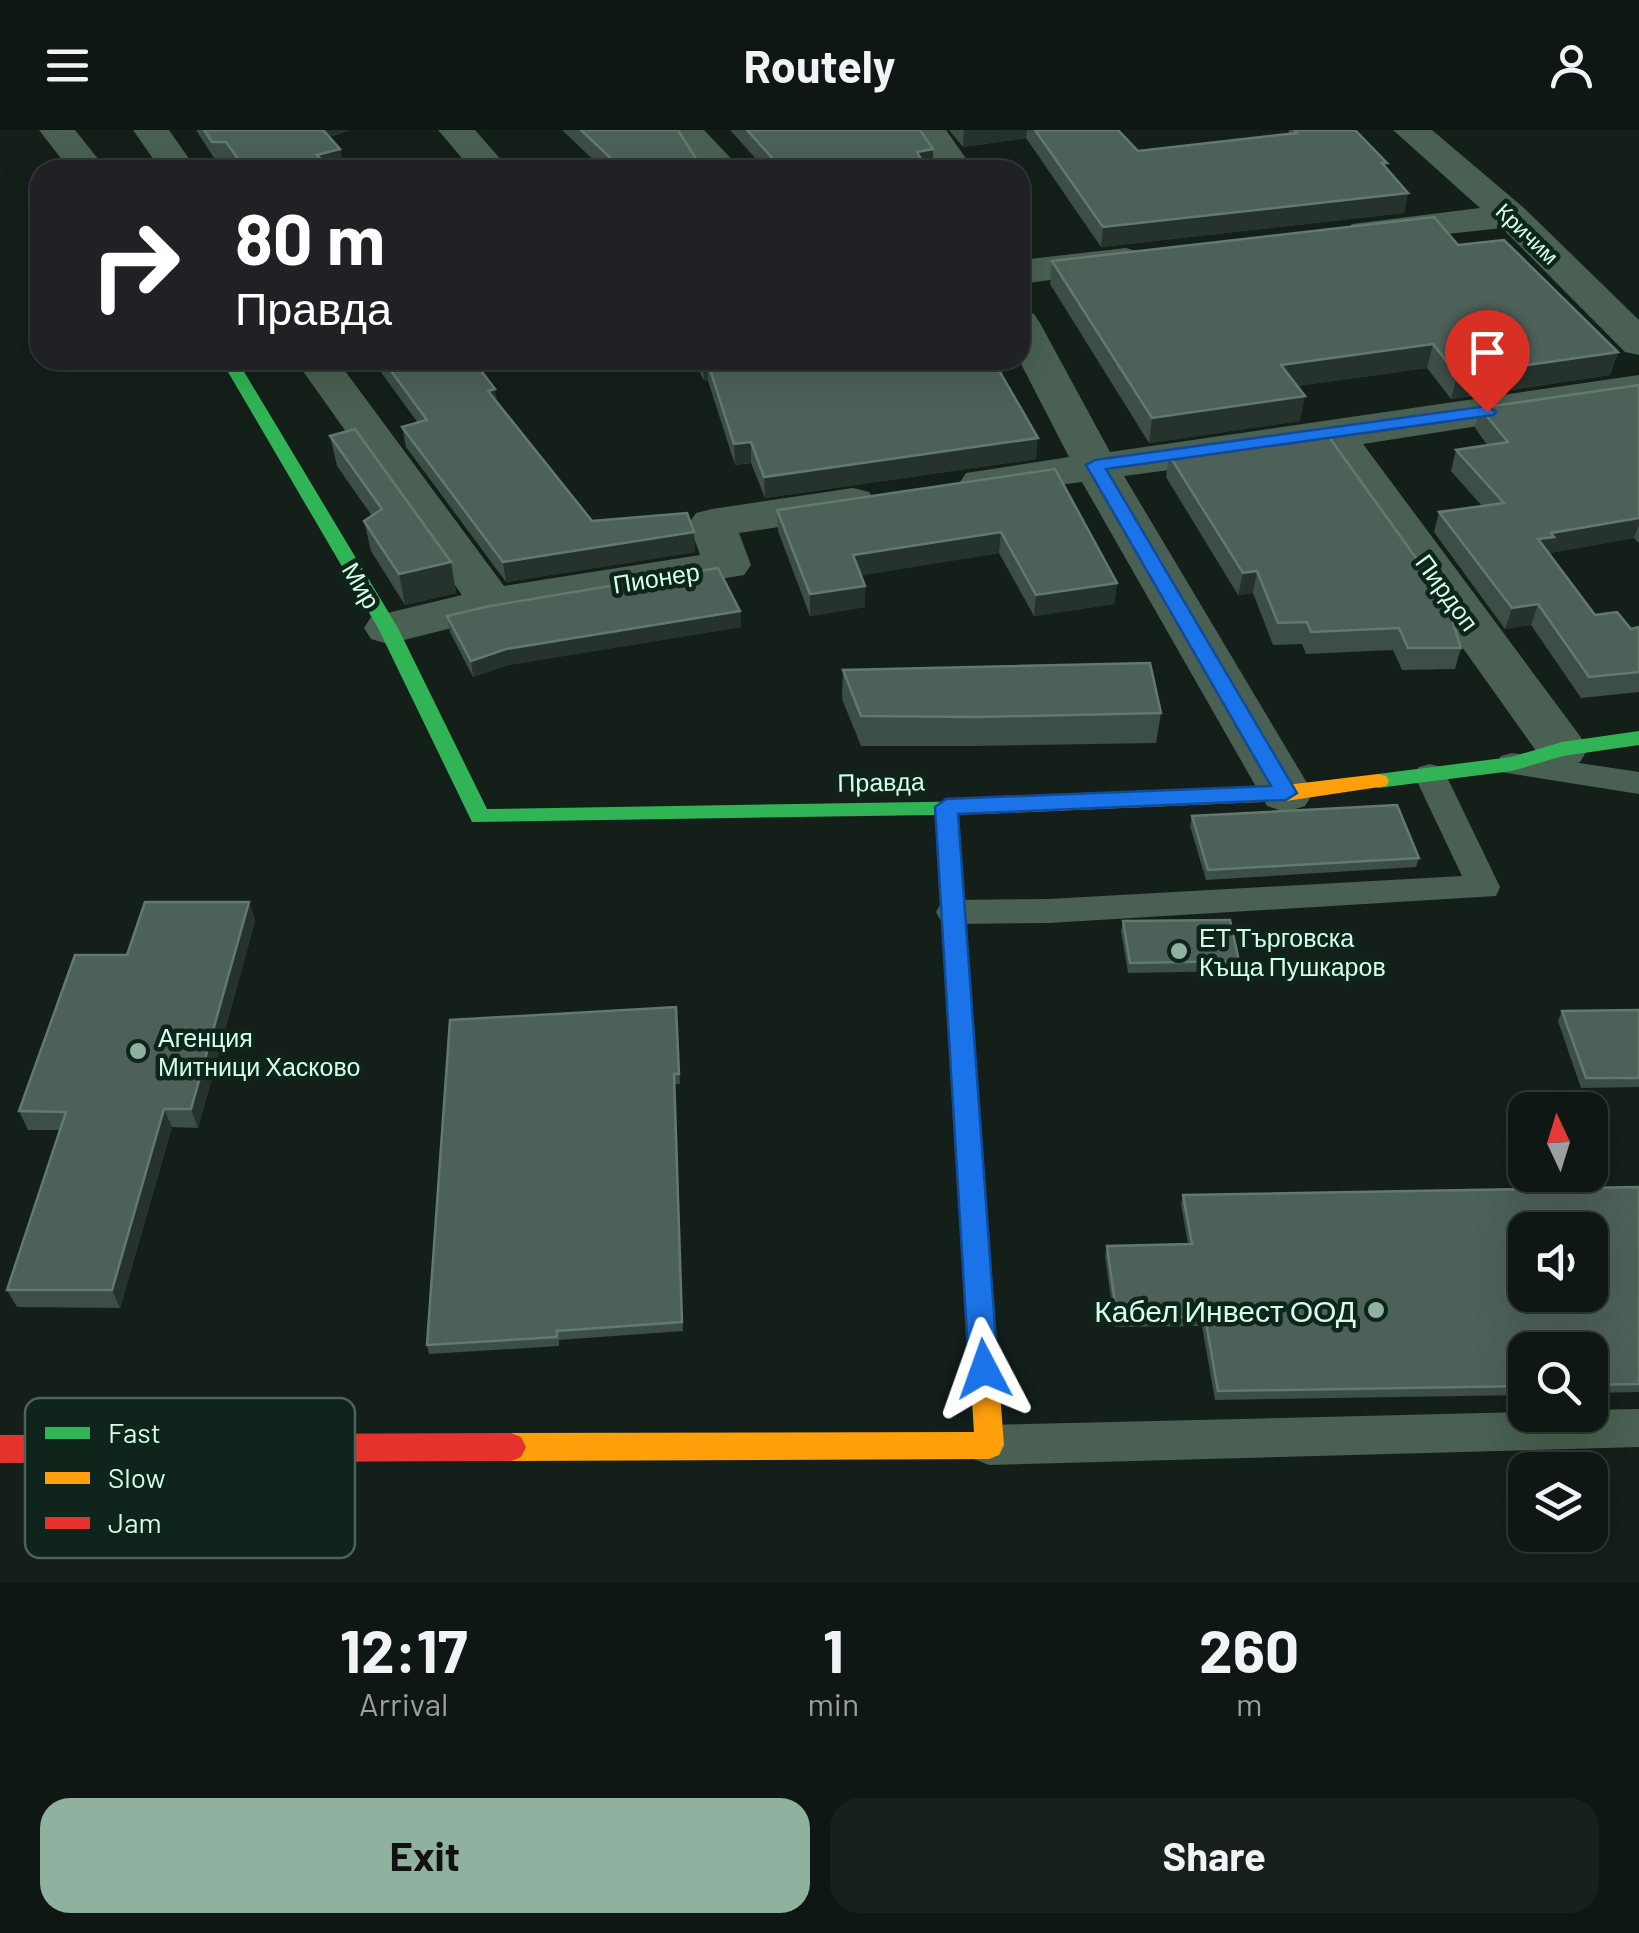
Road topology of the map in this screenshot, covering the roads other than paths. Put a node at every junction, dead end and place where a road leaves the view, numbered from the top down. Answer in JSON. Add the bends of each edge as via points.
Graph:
{"nodes":[{"id":1,"x":57,"y":130,"type":"edge"},
{"id":2,"x":150,"y":130,"type":"edge"},
{"id":3,"x":456,"y":130,"type":"edge"},
{"id":4,"x":684,"y":130,"type":"edge"},
{"id":5,"x":928,"y":130,"type":"edge"},
{"id":6,"x":1411,"y":130,"type":"edge"},
{"id":7,"x":80,"y":160,"type":"edge"},
{"id":8,"x":172,"y":160,"type":"edge"},
{"id":9,"x":483,"y":160,"type":"edge"},
{"id":10,"x":714,"y":160,"type":"edge"},
{"id":11,"x":949,"y":160,"type":"edge"},
{"id":12,"x":1512,"y":216,"type":"junction"},
{"id":13,"x":1334,"y":236,"type":"edge"},
{"id":14,"x":1158,"y":256,"type":"edge"},
{"id":15,"x":1030,"y":271,"type":"edge"},
{"id":16,"x":1030,"y":343,"type":"edge"},
{"id":17,"x":1639,"y":343,"type":"edge"},
{"id":18,"x":234,"y":370,"type":"edge"},
{"id":19,"x":323,"y":370,"type":"edge"},
{"id":20,"x":1639,"y":388,"type":"edge"},
{"id":21,"x":1334,"y":435,"type":"junction"},
{"id":22,"x":1095,"y":465,"type":"junction"},
{"id":23,"x":492,"y":603,"type":"junction"},
{"id":24,"x":388,"y":628,"type":"junction"},
{"id":25,"x":1639,"y":738,"type":"edge"},
{"id":26,"x":1562,"y":749,"type":"junction"},
{"id":27,"x":1512,"y":764,"type":"junction"},
{"id":28,"x":1430,"y":775,"type":"junction"},
{"id":29,"x":1639,"y":783,"type":"edge"},
{"id":30,"x":1286,"y":793,"type":"junction"},
{"id":31,"x":946,"y":807,"type":"junction"},
{"id":32,"x":480,"y":818,"type":"joint"},
{"id":33,"x":953,"y":912,"type":"junction"},
{"id":34,"x":1639,"y":1428,"type":"edge"},
{"id":35,"x":989,"y":1445,"type":"junction"},
{"id":36,"x":355,"y":1447,"type":"edge"},
{"id":37,"x":0,"y":1448,"type":"edge"},
{"id":38,"x":25,"y":1448,"type":"edge"}],
"edges":[{"from":1,"to":7,"type":"street"},
{"from":2,"to":8,"type":"street"},
{"from":3,"to":9,"type":"street"},
{"from":4,"to":10,"type":"street"},
{"from":5,"to":11,"type":"street"},
{"from":6,"to":12,"type":"street","name":"Кричим"},
{"from":12,"to":13,"type":"street"},
{"from":12,"to":17,"type":"street","name":"Кричим"},
{"from":14,"to":15,"type":"street"},
{"from":16,"to":22,"type":"street"},
{"from":18,"to":24,"type":"street","name":"Мир"},
{"from":19,"to":23,"type":"street"},
{"from":20,"to":21,"type":"street","name":"Пионер"},
{"from":21,"to":22,"type":"street","name":"Пионер"},
{"from":21,"to":26,"type":"street","name":"Пирдоп"},
{"from":22,"to":23,"type":"street","name":"Пионер","via":[[712,523],[727,566]]},
{"from":22,"to":30,"type":"street"},
{"from":23,"to":24,"type":"street","name":"Пионер"},
{"from":24,"to":32,"type":"street","name":"Мир"},
{"from":25,"to":26,"type":"street","name":"Правда"},
{"from":26,"to":27,"type":"street","name":"Правда"},
{"from":27,"to":28,"type":"street","name":"Правда"},
{"from":27,"to":29,"type":"lane"},
{"from":28,"to":30,"type":"street","name":"Правда"},
{"from":28,"to":33,"type":"lane","via":[[1484,887]]},
{"from":30,"to":31,"type":"street","name":"Правда"},
{"from":31,"to":32,"type":"street","name":"Правда"},
{"from":31,"to":33,"type":"street"},
{"from":33,"to":35,"type":"street"},
{"from":34,"to":35,"type":"lane"},
{"from":35,"to":36,"type":"street"},
{"from":37,"to":38,"type":"street"}]}
